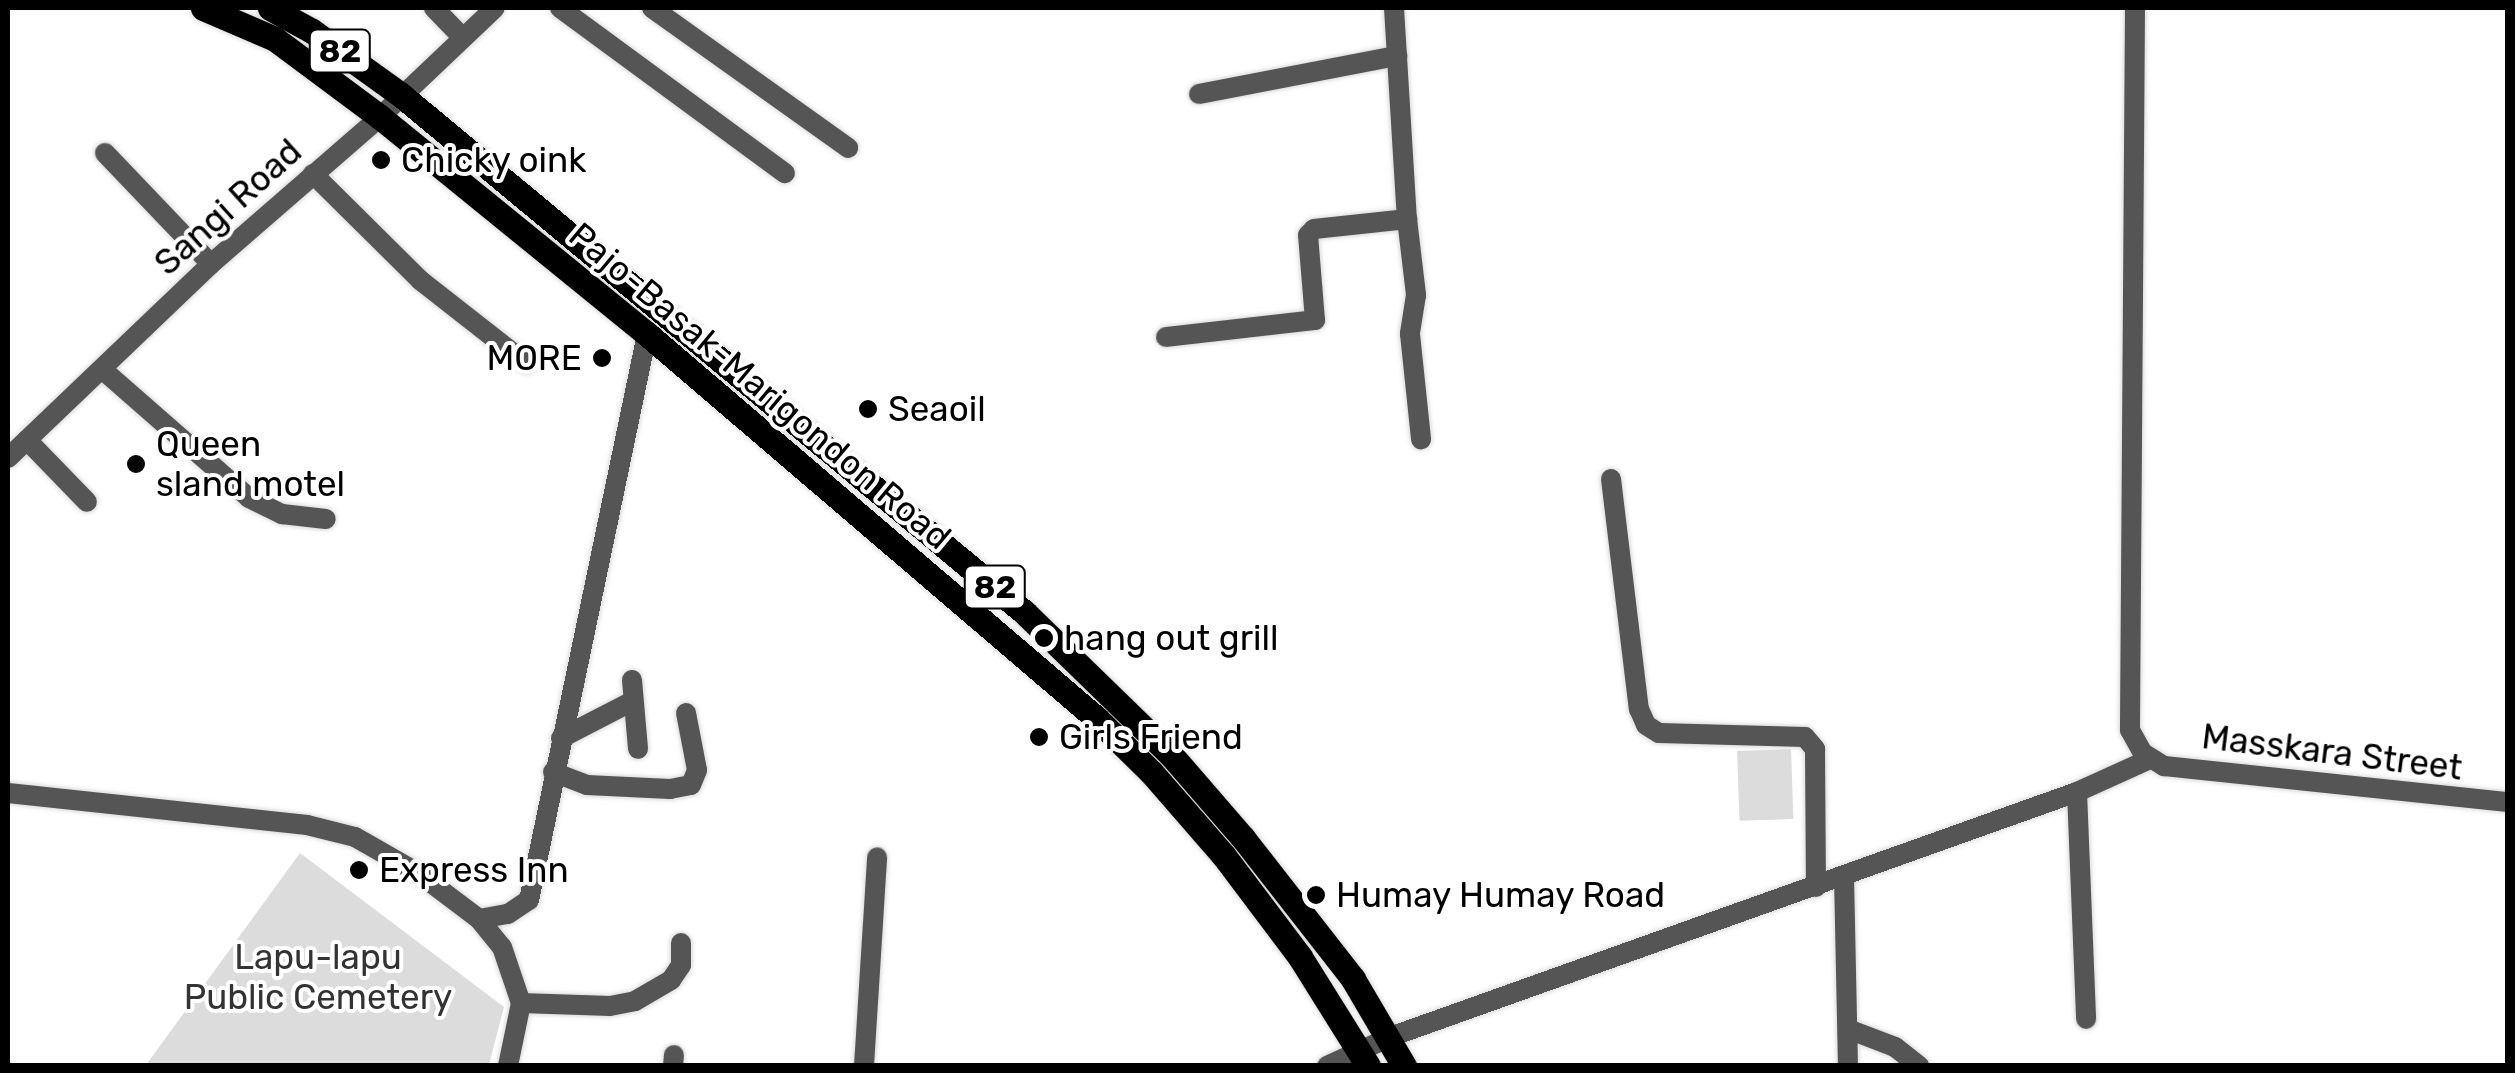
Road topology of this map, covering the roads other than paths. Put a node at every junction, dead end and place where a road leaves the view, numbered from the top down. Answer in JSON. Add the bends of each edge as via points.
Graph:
{"nodes":[{"id":1,"x":202,"y":8,"type":"edge"},
{"id":2,"x":270,"y":8,"type":"edge"},
{"id":3,"x":434,"y":8,"type":"edge"},
{"id":4,"x":495,"y":8,"type":"edge"},
{"id":5,"x":560,"y":8,"type":"edge"},
{"id":6,"x":652,"y":8,"type":"edge"},
{"id":7,"x":1394,"y":8,"type":"edge"},
{"id":8,"x":2135,"y":8,"type":"edge"},
{"id":9,"x":462,"y":37,"type":"junction"},
{"id":10,"x":1397,"y":56,"type":"junction"},
{"id":11,"x":1199,"y":94,"type":"dead end"},
{"id":12,"x":401,"y":95,"type":"junction"},
{"id":13,"x":380,"y":116,"type":"junction"},
{"id":14,"x":848,"y":148,"type":"dead end"},
{"id":15,"x":106,"y":153,"type":"dead end"},
{"id":16,"x":784,"y":172,"type":"dead end"},
{"id":17,"x":313,"y":174,"type":"junction"},
{"id":18,"x":1406,"y":219,"type":"junction"},
{"id":19,"x":210,"y":264,"type":"junction"},
{"id":20,"x":647,"y":334,"type":"junction"},
{"id":21,"x":1166,"y":338,"type":"dead end"},
{"id":22,"x":526,"y":363,"type":"dead end"},
{"id":23,"x":102,"y":370,"type":"junction"},
{"id":24,"x":1421,"y":439,"type":"dead end"},
{"id":25,"x":26,"y":440,"type":"junction"},
{"id":26,"x":8,"y":458,"type":"edge"},
{"id":27,"x":1611,"y":479,"type":"dead end"},
{"id":28,"x":87,"y":502,"type":"dead end"},
{"id":29,"x":326,"y":519,"type":"dead end"},
{"id":30,"x":632,"y":680,"type":"dead end"},
{"id":31,"x":633,"y":702,"type":"junction"},
{"id":32,"x":686,"y":713,"type":"dead end"},
{"id":33,"x":560,"y":738,"type":"junction"},
{"id":34,"x":638,"y":749,"type":"dead end"},
{"id":35,"x":2150,"y":759,"type":"junction"},
{"id":36,"x":553,"y":772,"type":"junction"},
{"id":37,"x":2077,"y":792,"type":"junction"},
{"id":38,"x":8,"y":793,"type":"edge"},
{"id":39,"x":2508,"y":802,"type":"edge"},
{"id":40,"x":876,"y":857,"type":"dead end"},
{"id":41,"x":1844,"y":876,"type":"junction"},
{"id":42,"x":1816,"y":887,"type":"junction"},
{"id":43,"x":479,"y":919,"type":"junction"},
{"id":44,"x":681,"y":943,"type":"dead end"},
{"id":45,"x":521,"y":1002,"type":"junction"},
{"id":46,"x":2086,"y":1019,"type":"dead end"},
{"id":47,"x":1848,"y":1030,"type":"junction"},
{"id":48,"x":1390,"y":1037,"type":"junction"},
{"id":49,"x":1364,"y":1058,"type":"edge"},
{"id":50,"x":508,"y":1066,"type":"edge"},
{"id":51,"x":864,"y":1066,"type":"edge"},
{"id":52,"x":1326,"y":1066,"type":"edge"},
{"id":53,"x":1404,"y":1066,"type":"edge"},
{"id":54,"x":1848,"y":1066,"type":"edge"},
{"id":55,"x":1919,"y":1066,"type":"edge"}],
"edges":[{"from":1,"to":13,"type":"main road","name":"Pajo-Basak-Marigondon Road","number":"82","via":[[275,38]]},
{"from":2,"to":12,"type":"main road","name":"Pajo-Basak-Marigondon Road","number":"82"},
{"from":3,"to":9,"type":"street"},
{"from":4,"to":9,"type":"street","name":"Sangi Road"},
{"from":5,"to":16,"type":"street"},
{"from":6,"to":14,"type":"street"},
{"from":7,"to":10,"type":"street"},
{"from":8,"to":35,"type":"street","via":[[2128,717]]},
{"from":9,"to":12,"type":"street","name":"Sangi Road"},
{"from":10,"to":11,"type":"street"},
{"from":10,"to":18,"type":"street"},
{"from":12,"to":13,"type":"street","name":"Sangi Road"},
{"from":12,"to":48,"type":"main road","name":"Pajo-Basak-Marigondon Road","number":"82","via":[[1024,612],[1211,800]]},
{"from":13,"to":17,"type":"street","name":"Sangi Road"},
{"from":13,"to":20,"type":"main road","name":"Pajo-Basak-Marigondon Road","number":"82"},
{"from":15,"to":19,"type":"street"},
{"from":17,"to":19,"type":"street","name":"Sangi Road"},
{"from":17,"to":22,"type":"street","via":[[420,280]]},
{"from":18,"to":21,"type":"street","via":[[1308,235],[1315,320]]},
{"from":18,"to":24,"type":"street"},
{"from":19,"to":23,"type":"street","name":"Sangi Road"},
{"from":20,"to":33,"type":"street"},
{"from":20,"to":49,"type":"main road","name":"Pajo-Basak-Marigondon Road","number":"82","via":[[1151,772],[1262,904]]},
{"from":23,"to":25,"type":"street","name":"Sangi Road"},
{"from":23,"to":29,"type":"street","via":[[248,498],[282,514]]},
{"from":25,"to":26,"type":"street","name":"Sangi Road"},
{"from":25,"to":28,"type":"street"},
{"from":27,"to":42,"type":"street","via":[[1638,709],[1646,725],[1659,733],[1805,737],[1815,749]]},
{"from":30,"to":31,"type":"street"},
{"from":31,"to":33,"type":"street"},
{"from":31,"to":34,"type":"street"},
{"from":32,"to":36,"type":"street","via":[[697,770],[690,785],[587,785]]},
{"from":33,"to":36,"type":"street"},
{"from":35,"to":37,"type":"street"},
{"from":35,"to":39,"type":"street","name":"Masskara Street","via":[[2329,787]]},
{"from":36,"to":43,"type":"street","via":[[529,900],[508,914]]},
{"from":37,"to":41,"type":"street"},
{"from":37,"to":46,"type":"street"},
{"from":38,"to":43,"type":"street","via":[[307,825],[355,837]]},
{"from":40,"to":51,"type":"street"},
{"from":41,"to":42,"type":"street"},
{"from":41,"to":47,"type":"street"},
{"from":42,"to":48,"type":"street"},
{"from":43,"to":45,"type":"street","via":[[502,946]]},
{"from":44,"to":45,"type":"street","via":[[681,965],[671,980],[635,1002]]},
{"from":45,"to":50,"type":"street"},
{"from":47,"to":54,"type":"street"},
{"from":47,"to":55,"type":"street","via":[[1895,1047]]},
{"from":48,"to":49,"type":"street"},
{"from":48,"to":53,"type":"main road","name":"Pajo-Basak-Marigondon Road","number":"82"},
{"from":49,"to":52,"type":"street"}]}
